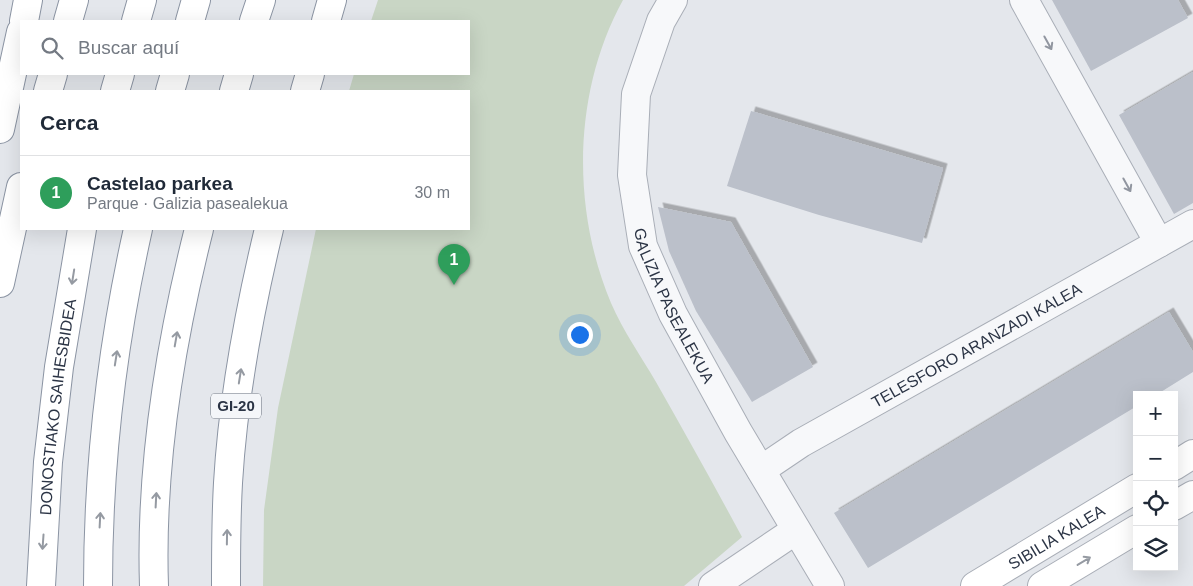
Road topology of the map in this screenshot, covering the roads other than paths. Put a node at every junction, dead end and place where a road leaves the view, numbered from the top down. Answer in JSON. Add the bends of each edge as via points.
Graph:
{"nodes":[{"id":1,"x":28,"y":0,"type":"edge"},
{"id":2,"x":74,"y":0,"type":"edge"},
{"id":3,"x":142,"y":0,"type":"edge"},
{"id":4,"x":196,"y":0,"type":"edge"},
{"id":5,"x":261,"y":0,"type":"edge"},
{"id":6,"x":332,"y":0,"type":"edge"},
{"id":7,"x":673,"y":0,"type":"edge"},
{"id":8,"x":1024,"y":0,"type":"edge"},
{"id":9,"x":24,"y":20,"type":"edge"},
{"id":10,"x":68,"y":20,"type":"edge"},
{"id":11,"x":136,"y":20,"type":"edge"},
{"id":12,"x":190,"y":20,"type":"edge"},
{"id":13,"x":254,"y":20,"type":"edge"},
{"id":14,"x":326,"y":20,"type":"edge"},
{"id":15,"x":20,"y":37,"type":"edge"},
{"id":16,"x":53,"y":75,"type":"edge"},
{"id":17,"x":120,"y":75,"type":"edge"},
{"id":18,"x":175,"y":75,"type":"edge"},
{"id":19,"x":239,"y":75,"type":"edge"},
{"id":20,"x":310,"y":75,"type":"edge"},
{"id":21,"x":48,"y":90,"type":"edge"},
{"id":22,"x":115,"y":90,"type":"edge"},
{"id":23,"x":170,"y":90,"type":"edge"},
{"id":24,"x":234,"y":90,"type":"edge"},
{"id":25,"x":305,"y":90,"type":"edge"},
{"id":26,"x":0,"y":129,"type":"edge"},
{"id":27,"x":20,"y":192,"type":"edge"},
{"id":28,"x":1193,"y":224,"type":"edge"},
{"id":29,"x":82,"y":230,"type":"edge"},
{"id":30,"x":138,"y":230,"type":"edge"},
{"id":31,"x":199,"y":230,"type":"edge"},
{"id":32,"x":269,"y":230,"type":"edge"},
{"id":33,"x":1158,"y":243,"type":"junction"},
{"id":34,"x":0,"y":283,"type":"edge"},
{"id":35,"x":1193,"y":454,"type":"edge"},
{"id":36,"x":1178,"y":463,"type":"edge"},
{"id":37,"x":760,"y":470,"type":"junction"},
{"id":38,"x":1133,"y":490,"type":"edge"},
{"id":39,"x":1193,"y":495,"type":"edge"},
{"id":40,"x":1178,"y":504,"type":"edge"},
{"id":41,"x":796,"y":530,"type":"junction"},
{"id":42,"x":1133,"y":531,"type":"edge"},
{"id":43,"x":41,"y":586,"type":"edge"},
{"id":44,"x":98,"y":586,"type":"edge"},
{"id":45,"x":154,"y":586,"type":"edge"},
{"id":46,"x":226,"y":586,"type":"edge"},
{"id":47,"x":712,"y":586,"type":"edge"},
{"id":48,"x":830,"y":586,"type":"edge"},
{"id":49,"x":975,"y":586,"type":"edge"},
{"id":50,"x":1042,"y":586,"type":"edge"}],
"edges":[{"from":1,"to":9,"type":"main road"},
{"from":2,"to":10,"type":"main road"},
{"from":3,"to":11,"type":"main road"},
{"from":4,"to":12,"type":"main road"},
{"from":5,"to":13,"type":"main road"},
{"from":6,"to":14,"type":"main road"},
{"from":7,"to":37,"type":"street","name":"GALIZIA PASEALEKUA","via":[[661,21],[636,94],[632,175],[643,246],[673,314]]},
{"from":8,"to":33,"type":"street","one_way":true},
{"from":15,"to":26,"type":"main road"},
{"from":16,"to":21,"type":"main road"},
{"from":17,"to":22,"type":"main road"},
{"from":18,"to":23,"type":"main road"},
{"from":19,"to":24,"type":"main road"},
{"from":20,"to":25,"type":"main road"},
{"from":27,"to":34,"type":"main road"},
{"from":28,"to":33,"type":"street","name":"TELESFORO ARANZADI KALEA"},
{"from":29,"to":43,"type":"main road","name":"DONOSTIAKO SAIHESBIDEA","one_way":true,"via":[[59,367],[48,462]]},
{"from":44,"to":30,"type":"main road","one_way":true,"via":[[103,470],[112,380]]},
{"from":45,"to":31,"type":"main road","one_way":true,"via":[[157,474],[167,389]]},
{"from":46,"to":32,"type":"main road","number":"GI-20","one_way":true,"via":[[228,482],[238,393],[256,281]]},
{"from":33,"to":37,"type":"street","name":"TELESFORO ARANZADI KALEA","via":[[809,438]]},
{"from":35,"to":36,"type":"main road"},
{"from":37,"to":41,"type":"street","name":"GALIZIA PASEALEKUA"},
{"from":38,"to":49,"type":"main road","name":"SIBILIA KALEA"},
{"from":39,"to":40,"type":"main road"},
{"from":41,"to":47,"type":"street"},
{"from":41,"to":48,"type":"street","name":"GALIZIA PASEALEKUA"},
{"from":50,"to":42,"type":"main road","one_way":true}]}
